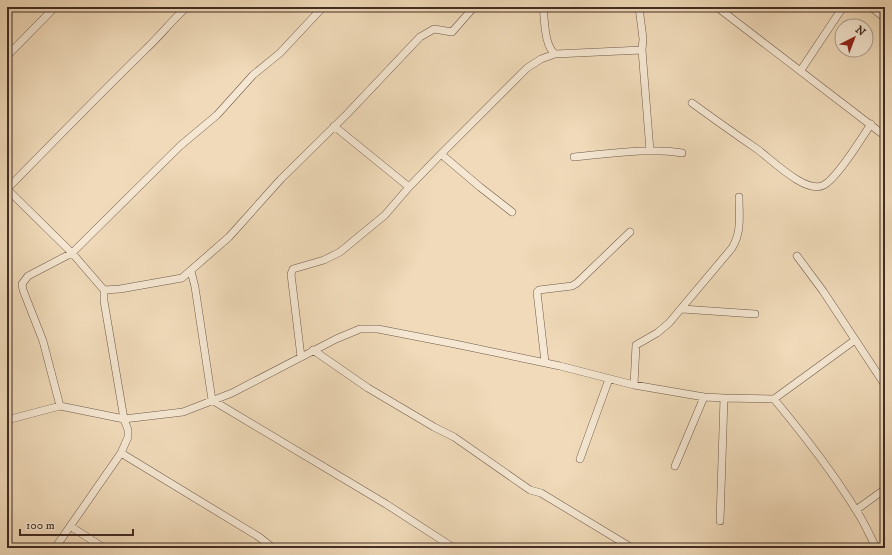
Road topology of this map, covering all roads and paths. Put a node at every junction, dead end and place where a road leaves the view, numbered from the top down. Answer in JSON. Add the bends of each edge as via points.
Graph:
{"nodes":[{"id":1,"x":55,"y":7,"type":"edge"},
{"id":2,"x":187,"y":7,"type":"edge"},
{"id":3,"x":322,"y":7,"type":"edge"},
{"id":4,"x":474,"y":7,"type":"edge"},
{"id":5,"x":544,"y":7,"type":"edge"},
{"id":6,"x":639,"y":7,"type":"edge"},
{"id":7,"x":717,"y":7,"type":"edge"},
{"id":8,"x":843,"y":7,"type":"edge"},
{"id":9,"x":871,"y":7,"type":"edge"},
{"id":10,"x":885,"y":18,"type":"edge"},
{"id":11,"x":642,"y":50,"type":"junction"},
{"id":12,"x":555,"y":54,"type":"junction"},
{"id":13,"x":7,"y":56,"type":"edge"},
{"id":14,"x":801,"y":70,"type":"junction"},
{"id":15,"x":692,"y":103,"type":"dead end"},
{"id":16,"x":871,"y":124,"type":"junction"},
{"id":17,"x":334,"y":126,"type":"junction"},
{"id":18,"x":885,"y":136,"type":"edge"},
{"id":19,"x":650,"y":151,"type":"junction"},
{"id":20,"x":682,"y":153,"type":"dead end"},
{"id":21,"x":441,"y":154,"type":"junction"},
{"id":22,"x":574,"y":157,"type":"dead end"},
{"id":23,"x":409,"y":187,"type":"junction"},
{"id":24,"x":7,"y":189,"type":"edge"},
{"id":25,"x":739,"y":197,"type":"dead end"},
{"id":26,"x":512,"y":212,"type":"dead end"},
{"id":27,"x":630,"y":232,"type":"dead end"},
{"id":28,"x":72,"y":253,"type":"junction"},
{"id":29,"x":797,"y":256,"type":"dead end"},
{"id":30,"x":191,"y":270,"type":"junction"},
{"id":31,"x":104,"y":290,"type":"junction"},
{"id":32,"x":682,"y":309,"type":"junction"},
{"id":33,"x":755,"y":314,"type":"dead end"},
{"id":34,"x":855,"y":340,"type":"junction"},
{"id":35,"x":313,"y":350,"type":"junction"},
{"id":36,"x":301,"y":357,"type":"junction"},
{"id":37,"x":545,"y":362,"type":"junction"},
{"id":38,"x":609,"y":379,"type":"junction"},
{"id":39,"x":634,"y":385,"type":"junction"},
{"id":40,"x":885,"y":385,"type":"edge"},
{"id":41,"x":704,"y":397,"type":"junction"},
{"id":42,"x":724,"y":398,"type":"junction"},
{"id":43,"x":774,"y":399,"type":"junction"},
{"id":44,"x":212,"y":400,"type":"junction"},
{"id":45,"x":60,"y":406,"type":"junction"},
{"id":46,"x":124,"y":419,"type":"junction"},
{"id":47,"x":7,"y":420,"type":"edge"},
{"id":48,"x":121,"y":453,"type":"junction"},
{"id":49,"x":580,"y":459,"type":"dead end"},
{"id":50,"x":675,"y":466,"type":"dead end"},
{"id":51,"x":885,"y":489,"type":"edge"},
{"id":52,"x":856,"y":510,"type":"junction"},
{"id":53,"x":720,"y":521,"type":"dead end"},
{"id":54,"x":70,"y":526,"type":"junction"},
{"id":55,"x":55,"y":548,"type":"edge"},
{"id":56,"x":104,"y":548,"type":"edge"},
{"id":57,"x":273,"y":548,"type":"edge"},
{"id":58,"x":454,"y":548,"type":"edge"},
{"id":59,"x":632,"y":548,"type":"edge"},
{"id":60,"x":876,"y":548,"type":"edge"}],
"edges":[{"from":1,"to":13,"type":"street"},
{"from":2,"to":24,"type":"street"},
{"from":3,"to":28,"type":"street","via":[[280,53],[180,146]]},
{"from":4,"to":17,"type":"street","via":[[452,32],[434,29],[420,37]]},
{"from":5,"to":12,"type":"street","via":[[548,40]]},
{"from":6,"to":11,"type":"street"},
{"from":7,"to":14,"type":"street"},
{"from":8,"to":14,"type":"street"},
{"from":9,"to":10,"type":"street"},
{"from":11,"to":12,"type":"street"},
{"from":11,"to":19,"type":"street"},
{"from":12,"to":21,"type":"street","via":[[527,68]]},
{"from":14,"to":16,"type":"street"},
{"from":15,"to":16,"type":"street","via":[[759,150],[784,172],[817,187],[833,178]]},
{"from":16,"to":18,"type":"street"},
{"from":17,"to":23,"type":"street"},
{"from":17,"to":30,"type":"street","via":[[281,179],[229,237]]},
{"from":19,"to":20,"type":"street"},
{"from":19,"to":22,"type":"street"},
{"from":21,"to":23,"type":"street"},
{"from":21,"to":26,"type":"street"},
{"from":23,"to":36,"type":"street","via":[[385,215],[340,252],[291,271]]},
{"from":24,"to":28,"type":"street"},
{"from":25,"to":32,"type":"street","via":[[737,240]]},
{"from":27,"to":37,"type":"street","via":[[577,283],[572,286],[538,290]]},
{"from":28,"to":31,"type":"street"},
{"from":28,"to":45,"type":"street","via":[[28,276],[22,284],[43,341]]},
{"from":29,"to":34,"type":"street","via":[[823,290]]},
{"from":30,"to":31,"type":"street","via":[[176,280]]},
{"from":30,"to":44,"type":"street"},
{"from":31,"to":46,"type":"street"},
{"from":32,"to":33,"type":"street"},
{"from":32,"to":39,"type":"street","via":[[657,333],[636,346]]},
{"from":34,"to":40,"type":"street"},
{"from":34,"to":43,"type":"street"},
{"from":35,"to":36,"type":"street"},
{"from":35,"to":37,"type":"street","via":[[360,329],[378,329]]},
{"from":35,"to":59,"type":"street","via":[[368,388],[454,437],[530,490],[541,493]]},
{"from":36,"to":44,"type":"street","via":[[232,393]]},
{"from":37,"to":38,"type":"street"},
{"from":38,"to":39,"type":"street"},
{"from":38,"to":49,"type":"street"},
{"from":39,"to":41,"type":"street"},
{"from":41,"to":42,"type":"street"},
{"from":41,"to":50,"type":"street"},
{"from":42,"to":43,"type":"street"},
{"from":42,"to":53,"type":"street"},
{"from":43,"to":52,"type":"street","via":[[810,444]]},
{"from":44,"to":46,"type":"street","via":[[183,412]]},
{"from":44,"to":58,"type":"street","via":[[386,504]]},
{"from":45,"to":46,"type":"street"},
{"from":45,"to":47,"type":"street"},
{"from":46,"to":48,"type":"street","via":[[128,436]]},
{"from":48,"to":54,"type":"street"},
{"from":48,"to":57,"type":"street"},
{"from":51,"to":52,"type":"street"},
{"from":52,"to":60,"type":"street"},
{"from":54,"to":55,"type":"street"},
{"from":54,"to":56,"type":"street"}]}
